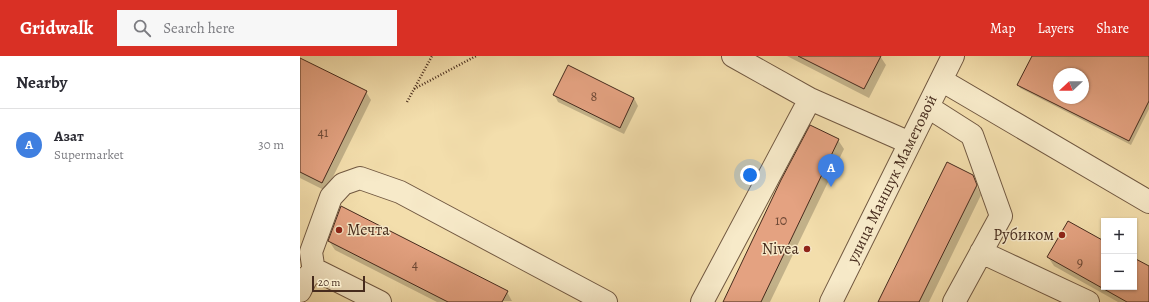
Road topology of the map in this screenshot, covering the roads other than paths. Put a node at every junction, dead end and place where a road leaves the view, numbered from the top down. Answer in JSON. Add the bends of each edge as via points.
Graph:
{"nodes":[{"id":1,"x":733,"y":56,"type":"edge"},
{"id":2,"x":953,"y":56,"type":"edge"},
{"id":3,"x":941,"y":80,"type":"junction"},
{"id":4,"x":810,"y":99,"type":"junction"},
{"id":5,"x":928,"y":107,"type":"junction"},
{"id":6,"x":910,"y":143,"type":"junction"},
{"id":7,"x":1149,"y":202,"type":"edge"},
{"id":8,"x":981,"y":252,"type":"junction"},
{"id":9,"x":314,"y":272,"type":"junction"},
{"id":10,"x":300,"y":290,"type":"edge"},
{"id":11,"x":380,"y":302,"type":"edge"},
{"id":12,"x":606,"y":302,"type":"edge"},
{"id":13,"x":702,"y":302,"type":"edge"},
{"id":14,"x":831,"y":302,"type":"edge"},
{"id":15,"x":954,"y":302,"type":"edge"},
{"id":16,"x":1088,"y":302,"type":"edge"}],
"edges":[{"from":1,"to":4,"type":"street"},
{"from":2,"to":3,"type":"street","name":"улица Маншук Маметовой"},
{"from":3,"to":5,"type":"street","name":"улица Маншук Маметовой"},
{"from":3,"to":7,"type":"street"},
{"from":4,"to":6,"type":"street"},
{"from":4,"to":13,"type":"street"},
{"from":5,"to":6,"type":"street","name":"улица Маншук Маметовой"},
{"from":5,"to":8,"type":"street","via":[[972,135],[1001,216]]},
{"from":6,"to":14,"type":"street","name":"улица Маншук Маметовой"},
{"from":8,"to":15,"type":"street"},
{"from":8,"to":16,"type":"street"},
{"from":9,"to":10,"type":"street","via":[[307,276]]},
{"from":9,"to":11,"type":"street","via":[[320,272]]},
{"from":9,"to":12,"type":"street","via":[[310,252],[331,198],[343,184],[360,178],[400,192]]}]}
